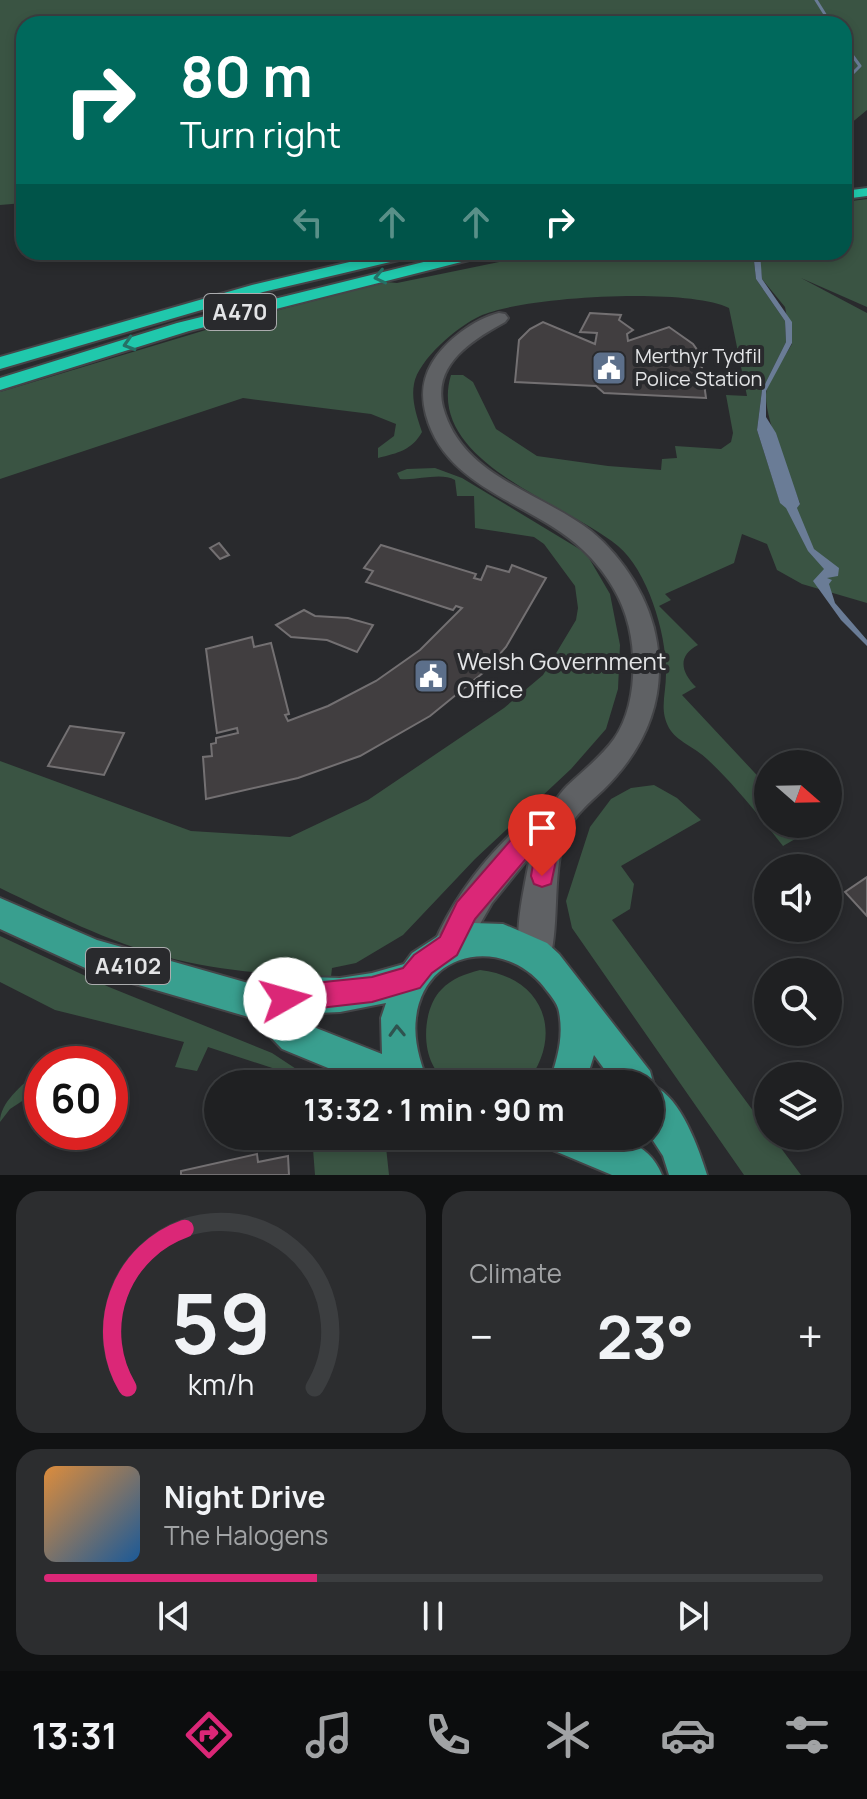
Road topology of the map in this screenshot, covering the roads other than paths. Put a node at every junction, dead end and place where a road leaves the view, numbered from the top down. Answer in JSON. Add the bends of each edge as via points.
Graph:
{"nodes":[{"id":1,"x":373,"y":260,"type":"edge"},
{"id":2,"x":451,"y":260,"type":"edge"},
{"id":3,"x":499,"y":318,"type":"dead end"},
{"id":4,"x":0,"y":363,"type":"edge"},
{"id":5,"x":0,"y":384,"type":"edge"},
{"id":6,"x":551,"y":828,"type":"junction"},
{"id":7,"x":0,"y":913,"type":"edge"},
{"id":8,"x":449,"y":946,"type":"junction"},
{"id":9,"x":535,"y":955,"type":"junction"},
{"id":10,"x":411,"y":979,"type":"junction"},
{"id":11,"x":576,"y":1002,"type":"junction"},
{"id":12,"x":262,"y":1004,"type":"junction"},
{"id":13,"x":376,"y":1070,"type":"edge"},
{"id":14,"x":403,"y":1070,"type":"edge"},
{"id":15,"x":571,"y":1070,"type":"edge"},
{"id":16,"x":627,"y":1070,"type":"edge"},
{"id":17,"x":664,"y":1124,"type":"edge"},
{"id":18,"x":602,"y":1150,"type":"edge"},
{"id":19,"x":643,"y":1175,"type":"edge"},
{"id":20,"x":688,"y":1175,"type":"edge"}],
"edges":[{"from":1,"to":4,"type":"highway","number":"A470"},
{"from":2,"to":5,"type":"highway","number":"A470","one_way":true,"via":[[183,327]]},
{"from":3,"to":6,"type":"street","via":[[458,342],[434,377],[431,395],[437,427],[464,462],[499,488],[550,513],[609,562],[639,617],[645,654],[638,719],[629,741]]},
{"from":6,"to":8,"type":"street","via":[[525,841],[466,911]]},
{"from":6,"to":9,"type":"street","via":[[538,899]]},
{"from":7,"to":12,"type":"main road","number":"A4102","via":[[94,956]]},
{"from":8,"to":9,"type":"main road","via":[[477,939],[507,942]]},
{"from":8,"to":10,"type":"main road"},
{"from":9,"to":11,"type":"main road"},
{"from":10,"to":12,"type":"main road","number":"A4102","via":[[372,990]]},
{"from":14,"to":10,"type":"main road","one_way":true,"via":[[395,1025]]},
{"from":11,"to":15,"type":"main road","via":[[579,1045]]},
{"from":11,"to":16,"type":"main road"},
{"from":12,"to":13,"type":"main road","number":"A4102","via":[[294,1037]]},
{"from":17,"to":20,"type":"main road","via":[[680,1147]]},
{"from":18,"to":19,"type":"main road"}]}
